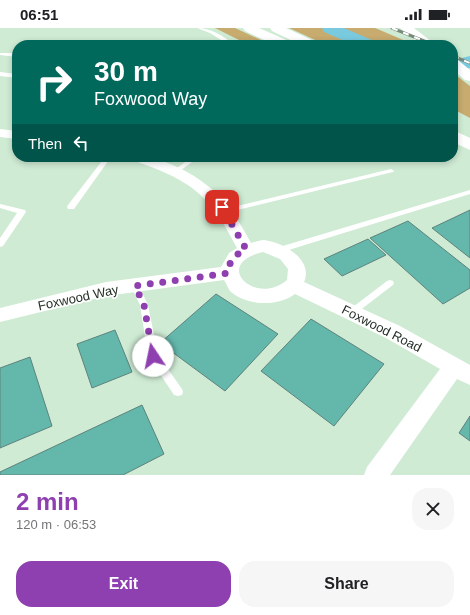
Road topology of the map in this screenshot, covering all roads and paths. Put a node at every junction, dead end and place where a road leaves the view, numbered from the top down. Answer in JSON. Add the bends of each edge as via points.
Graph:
{"nodes":[{"id":1,"x":199,"y":28,"type":"edge"},
{"id":2,"x":248,"y":28,"type":"edge"},
{"id":3,"x":276,"y":28,"type":"edge"},
{"id":4,"x":406,"y":28,"type":"edge"},
{"id":5,"x":224,"y":40,"type":"edge"},
{"id":6,"x":275,"y":40,"type":"edge"},
{"id":7,"x":301,"y":40,"type":"edge"},
{"id":8,"x":422,"y":40,"type":"edge"},
{"id":9,"x":0,"y":54,"type":"edge"},
{"id":10,"x":12,"y":55,"type":"edge"},
{"id":11,"x":458,"y":67,"type":"edge"},
{"id":12,"x":0,"y":74,"type":"edge"},
{"id":13,"x":12,"y":75,"type":"edge"},
{"id":14,"x":467,"y":75,"type":"edge"},
{"id":15,"x":458,"y":121,"type":"edge"},
{"id":16,"x":470,"y":127,"type":"edge"},
{"id":17,"x":0,"y":133,"type":"edge"},
{"id":18,"x":12,"y":134,"type":"edge"},
{"id":19,"x":458,"y":138,"type":"edge"},
{"id":20,"x":470,"y":145,"type":"edge"},
{"id":21,"x":104,"y":162,"type":"edge"},
{"id":22,"x":152,"y":162,"type":"edge"},
{"id":23,"x":189,"y":162,"type":"edge"},
{"id":24,"x":175,"y":172,"type":"junction"},
{"id":25,"x":391,"y":172,"type":"dead end"},
{"id":26,"x":470,"y":192,"type":"edge"},
{"id":27,"x":0,"y":206,"type":"edge"},
{"id":28,"x":71,"y":207,"type":"dead end"},
{"id":29,"x":225,"y":211,"type":"junction"},
{"id":30,"x":0,"y":244,"type":"edge"},
{"id":31,"x":246,"y":249,"type":"junction"},
{"id":32,"x":279,"y":250,"type":"junction"},
{"id":33,"x":228,"y":273,"type":"junction"},
{"id":34,"x":390,"y":283,"type":"dead end"},
{"id":35,"x":293,"y":285,"type":"junction"},
{"id":36,"x":135,"y":286,"type":"junction"},
{"id":37,"x":352,"y":312,"type":"junction"},
{"id":38,"x":0,"y":315,"type":"edge"},
{"id":39,"x":462,"y":371,"type":"edge"},
{"id":40,"x":178,"y":392,"type":"dead end"},
{"id":41,"x":376,"y":475,"type":"edge"}],
"edges":[{"from":1,"to":5,"type":"lane"},
{"from":2,"to":6,"type":"main road"},
{"from":3,"to":7,"type":"main road"},
{"from":4,"to":8,"type":"main road"},
{"from":9,"to":10,"type":"lane"},
{"from":11,"to":14,"type":"main road"},
{"from":12,"to":13,"type":"lane"},
{"from":15,"to":16,"type":"main road"},
{"from":17,"to":18,"type":"street"},
{"from":19,"to":20,"type":"main road"},
{"from":21,"to":28,"type":"lane"},
{"from":22,"to":24,"type":"street"},
{"from":23,"to":24,"type":"lane"},
{"from":24,"to":29,"type":"street","via":[[204,190]]},
{"from":25,"to":29,"type":"lane"},
{"from":26,"to":32,"type":"lane"},
{"from":27,"to":30,"type":"lane","via":[[22,212]]},
{"from":29,"to":31,"type":"street"},
{"from":31,"to":32,"type":"street","via":[[263,246]]},
{"from":31,"to":33,"type":"street","via":[[232,259]]},
{"from":32,"to":35,"type":"street","via":[[294,262],[297,269]]},
{"from":33,"to":35,"type":"street","via":[[239,288],[249,294],[274,295]]},
{"from":33,"to":36,"type":"street","name":"Foxwood Way"},
{"from":34,"to":37,"type":"lane"},
{"from":35,"to":37,"type":"street","name":"Foxwood Road"},
{"from":36,"to":38,"type":"street","name":"Foxwood Way","via":[[106,289]]},
{"from":36,"to":40,"type":"lane","via":[[144,305],[153,356]]},
{"from":37,"to":39,"type":"street","name":"Foxwood Road"},
{"from":39,"to":41,"type":"street"}]}
